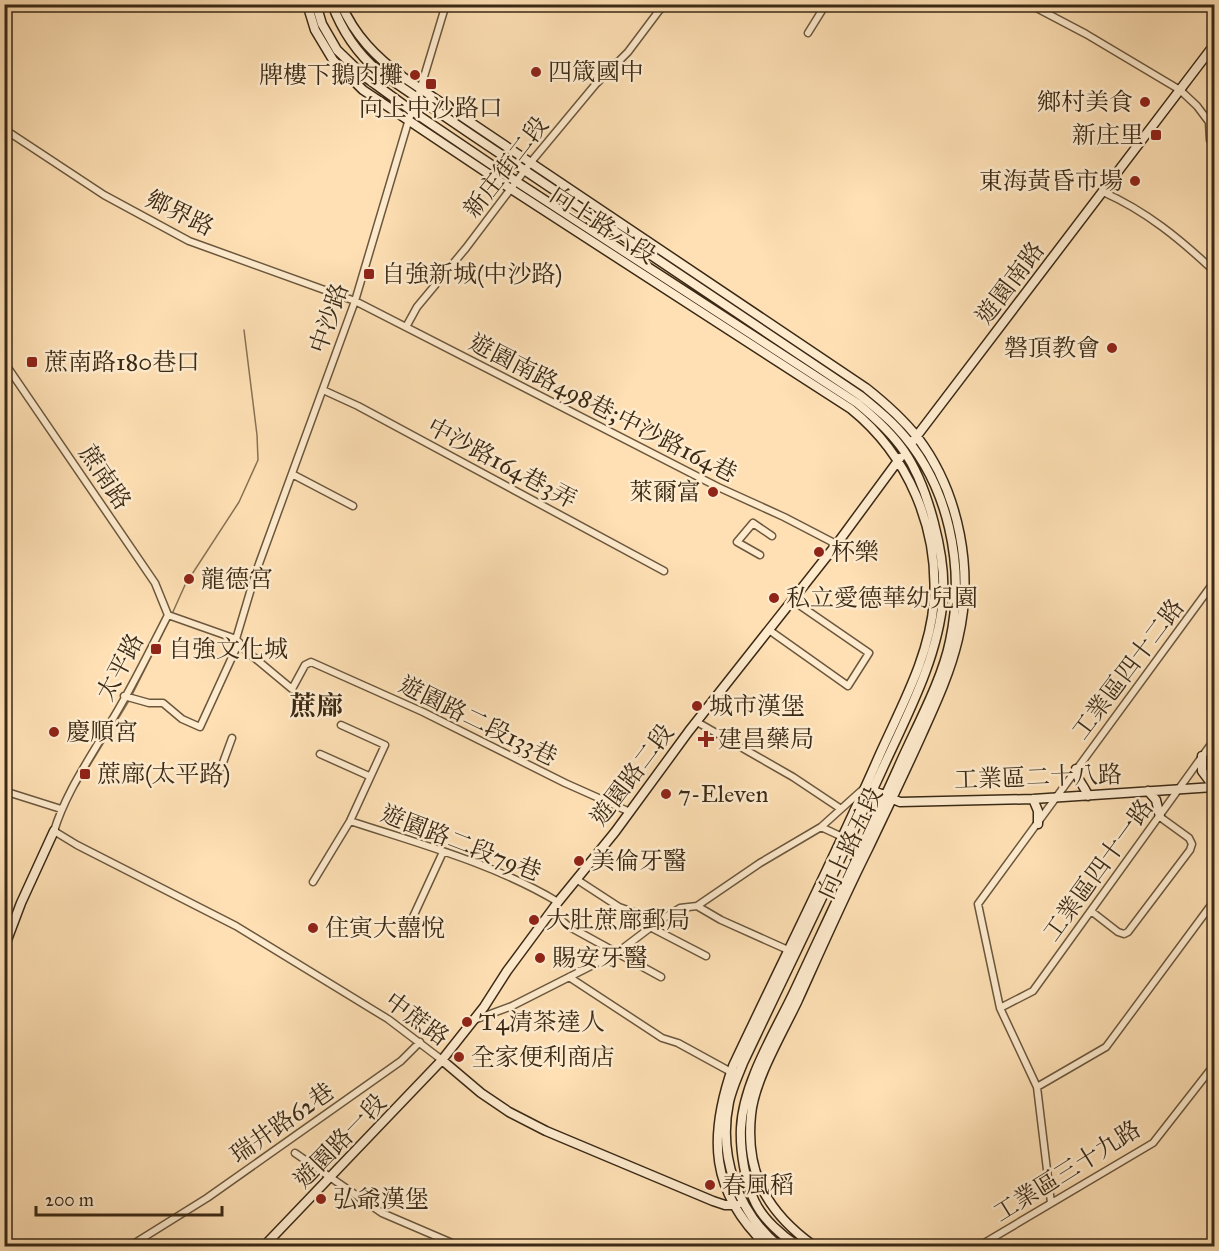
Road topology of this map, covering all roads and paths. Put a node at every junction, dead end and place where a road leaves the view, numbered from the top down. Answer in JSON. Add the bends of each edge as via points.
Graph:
{"nodes":[{"id":1,"x":307,"y":4,"type":"edge"},
{"id":2,"x":316,"y":4,"type":"edge"},
{"id":3,"x":332,"y":4,"type":"edge"},
{"id":4,"x":341,"y":4,"type":"edge"},
{"id":5,"x":446,"y":4,"type":"edge"},
{"id":6,"x":649,"y":4,"type":"edge"},
{"id":7,"x":826,"y":4,"type":"edge"},
{"id":8,"x":1029,"y":4,"type":"edge"},
{"id":9,"x":662,"y":7,"type":"edge"},
{"id":10,"x":808,"y":33,"type":"dead end"},
{"id":11,"x":1215,"y":45,"type":"edge"},
{"id":12,"x":1180,"y":90,"type":"junction"},
{"id":13,"x":418,"y":94,"type":"junction"},
{"id":14,"x":410,"y":115,"type":"junction"},
{"id":15,"x":4,"y":129,"type":"edge"},
{"id":16,"x":1215,"y":145,"type":"edge"},
{"id":17,"x":531,"y":162,"type":"junction"},
{"id":18,"x":525,"y":171,"type":"junction"},
{"id":19,"x":514,"y":186,"type":"junction"},
{"id":20,"x":1103,"y":192,"type":"junction"},
{"id":21,"x":1215,"y":271,"type":"edge"},
{"id":22,"x":355,"y":301,"type":"junction"},
{"id":23,"x":406,"y":327,"type":"junction"},
{"id":24,"x":4,"y":362,"type":"edge"},
{"id":25,"x":323,"y":390,"type":"junction"},
{"id":26,"x":917,"y":437,"type":"junction"},
{"id":27,"x":907,"y":448,"type":"junction"},
{"id":28,"x":898,"y":460,"type":"junction"},
{"id":29,"x":292,"y":474,"type":"junction"},
{"id":30,"x":353,"y":506,"type":"dead end"},
{"id":31,"x":772,"y":536,"type":"dead end"},
{"id":32,"x":836,"y":544,"type":"junction"},
{"id":33,"x":760,"y":555,"type":"dead end"},
{"id":34,"x":664,"y":571,"type":"dead end"},
{"id":35,"x":1215,"y":582,"type":"edge"},
{"id":36,"x":792,"y":600,"type":"junction"},
{"id":37,"x":168,"y":615,"type":"junction"},
{"id":38,"x":769,"y":630,"type":"junction"},
{"id":39,"x":238,"y":640,"type":"junction"},
{"id":40,"x":124,"y":696,"type":"junction"},
{"id":41,"x":697,"y":722,"type":"junction"},
{"id":42,"x":341,"y":725,"type":"dead end"},
{"id":43,"x":232,"y":738,"type":"dead end"},
{"id":44,"x":1215,"y":740,"type":"edge"},
{"id":45,"x":320,"y":754,"type":"dead end"},
{"id":46,"x":1202,"y":756,"type":"junction"},
{"id":47,"x":221,"y":768,"type":"dead end"},
{"id":48,"x":1076,"y":769,"type":"junction"},
{"id":49,"x":369,"y":776,"type":"junction"},
{"id":50,"x":1214,"y":787,"type":"edge"},
{"id":51,"x":869,"y":789,"type":"junction"},
{"id":52,"x":1179,"y":789,"type":"junction"},
{"id":53,"x":4,"y":791,"type":"edge"},
{"id":54,"x":1148,"y":791,"type":"junction"},
{"id":55,"x":1088,"y":796,"type":"junction"},
{"id":56,"x":1057,"y":797,"type":"junction"},
{"id":57,"x":889,"y":798,"type":"junction"},
{"id":58,"x":1033,"y":799,"type":"junction"},
{"id":59,"x":61,"y":809,"type":"junction"},
{"id":60,"x":841,"y":809,"type":"junction"},
{"id":61,"x":630,"y":812,"type":"junction"},
{"id":62,"x":1160,"y":817,"type":"junction"},
{"id":63,"x":350,"y":820,"type":"junction"},
{"id":64,"x":1038,"y":824,"type":"junction"},
{"id":65,"x":821,"y":827,"type":"junction"},
{"id":66,"x":54,"y":831,"type":"junction"},
{"id":67,"x":846,"y":838,"type":"junction"},
{"id":68,"x":865,"y":848,"type":"junction"},
{"id":69,"x":443,"y":852,"type":"junction"},
{"id":70,"x":576,"y":879,"type":"junction"},
{"id":71,"x":313,"y":882,"type":"dead end"},
{"id":72,"x":1215,"y":901,"type":"edge"},
{"id":73,"x":558,"y":902,"type":"junction"},
{"id":74,"x":697,"y":906,"type":"junction"},
{"id":75,"x":1091,"y":911,"type":"junction"},
{"id":76,"x":552,"y":912,"type":"junction"},
{"id":77,"x":659,"y":921,"type":"junction"},
{"id":78,"x":652,"y":928,"type":"junction"},
{"id":79,"x":406,"y":930,"type":"dead end"},
{"id":80,"x":4,"y":948,"type":"edge"},
{"id":81,"x":788,"y":950,"type":"junction"},
{"id":82,"x":618,"y":951,"type":"junction"},
{"id":83,"x":706,"y":956,"type":"dead end"},
{"id":84,"x":569,"y":977,"type":"junction"},
{"id":85,"x":661,"y":977,"type":"dead end"},
{"id":86,"x":1000,"y":1008,"type":"junction"},
{"id":87,"x":473,"y":1021,"type":"junction"},
{"id":88,"x":420,"y":1042,"type":"junction"},
{"id":89,"x":442,"y":1060,"type":"junction"},
{"id":90,"x":1214,"y":1065,"type":"edge"},
{"id":91,"x":731,"y":1072,"type":"junction"},
{"id":92,"x":1037,"y":1087,"type":"junction"},
{"id":93,"x":295,"y":1153,"type":"dead end"},
{"id":94,"x":332,"y":1178,"type":"junction"},
{"id":95,"x":726,"y":1189,"type":"junction"},
{"id":96,"x":766,"y":1199,"type":"junction"},
{"id":97,"x":713,"y":1201,"type":"junction"},
{"id":98,"x":755,"y":1203,"type":"junction"},
{"id":99,"x":1051,"y":1203,"type":"junction"},
{"id":100,"x":738,"y":1205,"type":"junction"},
{"id":101,"x":130,"y":1246,"type":"edge"},
{"id":102,"x":264,"y":1246,"type":"edge"},
{"id":103,"x":459,"y":1246,"type":"edge"},
{"id":104,"x":767,"y":1246,"type":"edge"},
{"id":105,"x":779,"y":1246,"type":"edge"},
{"id":106,"x":798,"y":1246,"type":"edge"},
{"id":107,"x":814,"y":1246,"type":"edge"},
{"id":108,"x":979,"y":1246,"type":"edge"}],
"edges":[{"from":1,"to":14,"type":"main road","name":"向上路六段","via":[[315,30],[333,60],[363,90]]},
{"from":2,"to":14,"type":"main road","name":"向上路六段","via":[[322,24],[338,50]]},
{"from":3,"to":13,"type":"main road","name":"向上路六段","via":[[343,28],[366,60]]},
{"from":4,"to":13,"type":"main road","name":"向上路六段","via":[[350,24],[372,52]]},
{"from":5,"to":13,"type":"street","name":"中沙路"},
{"from":6,"to":9,"type":"street"},
{"from":7,"to":10,"type":"street"},
{"from":8,"to":12,"type":"street"},
{"from":9,"to":17,"type":"street","name":"新庄街二段","via":[[628,52]]},
{"from":11,"to":12,"type":"main road","name":"遊園南路"},
{"from":12,"to":16,"type":"street","via":[[1209,122],[1210,141]]},
{"from":12,"to":20,"type":"main road","name":"遊園南路"},
{"from":13,"to":14,"type":"street","name":"中沙路"},
{"from":13,"to":17,"type":"main road","name":"向上路六段"},
{"from":13,"to":18,"type":"main road","name":"向上路六段"},
{"from":14,"to":19,"type":"main road","name":"向上路六段"},
{"from":14,"to":22,"type":"street","name":"中沙路"},
{"from":15,"to":22,"type":"street","name":"鄉界路","via":[[104,195],[189,241]]},
{"from":17,"to":18,"type":"street","name":"新庄街二段"},
{"from":17,"to":26,"type":"main road","name":"向上路六段","via":[[866,388]]},
{"from":18,"to":19,"type":"street","name":"新庄街二段"},
{"from":18,"to":27,"type":"main road","name":"向上路六段","via":[[861,396],[898,429]]},
{"from":19,"to":23,"type":"street","name":"新庄街二段","via":[[417,307]]},
{"from":19,"to":27,"type":"main road","name":"向上路六段","via":[[857,403]]},
{"from":19,"to":28,"type":"main road","name":"向上路六段","via":[[851,409],[881,437]]},
{"from":20,"to":21,"type":"street","via":[[1161,224]]},
{"from":20,"to":26,"type":"main road","name":"遊園南路"},
{"from":22,"to":23,"type":"street","name":"遊園南路498巷;中沙路164巷"},
{"from":22,"to":25,"type":"street","name":"中沙路"},
{"from":23,"to":32,"type":"street","name":"遊園南路498巷;中沙路164巷","via":[[718,488]]},
{"from":24,"to":37,"type":"street","name":"蔗南路","via":[[156,583]]},
{"from":25,"to":29,"type":"street","name":"中沙路"},
{"from":25,"to":34,"type":"street","name":"中沙路164巷3弄"},
{"from":26,"to":27,"type":"main road","name":"遊園南路"},
{"from":26,"to":57,"type":"main road","name":"向上路五段","via":[[943,482],[956,515],[963,554],[963,613],[945,684]]},
{"from":27,"to":28,"type":"main road","name":"遊園南路"},
{"from":27,"to":51,"type":"main road","name":"向上路五段","via":[[934,522],[943,596],[924,674]]},
{"from":27,"to":57,"type":"main road","name":"向上路五段","via":[[922,461],[949,528],[955,556],[956,600],[950,642],[938,678]]},
{"from":28,"to":32,"type":"main road","name":"遊園南路"},
{"from":28,"to":51,"type":"main road","name":"向上路五段","via":[[928,527],[934,562],[934,599],[918,669]]},
{"from":29,"to":30,"type":"street"},
{"from":29,"to":39,"type":"street","name":"中沙路","via":[[256,572]]},
{"from":31,"to":33,"type":"street","via":[[753,523],[737,542]]},
{"from":32,"to":36,"type":"main road","name":"遊園路二段"},
{"from":35,"to":48,"type":"street","name":"工業區四十二路"},
{"from":36,"to":38,"type":"main road","name":"遊園路二段"},
{"from":36,"to":38,"type":"street","via":[[869,653],[848,686]]},
{"from":37,"to":39,"type":"street","name":"太平路"},
{"from":37,"to":40,"type":"street","name":"太平路"},
{"from":38,"to":41,"type":"main road","name":"遊園路二段"},
{"from":39,"to":40,"type":"street","name":"中沙路","via":[[200,728],[163,703]]},
{"from":39,"to":61,"type":"street","name":"遊園路二段133巷","via":[[292,689],[310,662]]},
{"from":40,"to":59,"type":"street","name":"太平路"},
{"from":41,"to":60,"type":"street"},
{"from":41,"to":61,"type":"main road","name":"遊園路二段"},
{"from":42,"to":49,"type":"street","via":[[385,745]]},
{"from":43,"to":47,"type":"street"},
{"from":44,"to":46,"type":"street","name":"工業區四十一路"},
{"from":45,"to":49,"type":"street"},
{"from":46,"to":50,"type":"main road","via":[[1202,771]]},
{"from":46,"to":52,"type":"street","name":"工業區四十一路"},
{"from":48,"to":55,"type":"main road"},
{"from":48,"to":56,"type":"street","name":"工業區四十二路"},
{"from":49,"to":63,"type":"street"},
{"from":50,"to":52,"type":"main road","name":"工業區二十八路"},
{"from":51,"to":57,"type":"main road","name":"工業區二十八路"},
{"from":51,"to":60,"type":"street"},
{"from":51,"to":67,"type":"main road","name":"向上路五段"},
{"from":52,"to":54,"type":"main road","name":"工業區二十八路"},
{"from":52,"to":62,"type":"street","name":"工業區四十一路"},
{"from":53,"to":59,"type":"street"},
{"from":54,"to":55,"type":"main road","name":"工業區二十八路"},
{"from":54,"to":62,"type":"main road","via":[[1156,800]]},
{"from":55,"to":56,"type":"main road","name":"工業區二十八路"},
{"from":56,"to":58,"type":"main road","name":"工業區二十八路"},
{"from":56,"to":64,"type":"street","name":"工業區四十二路"},
{"from":57,"to":58,"type":"main road","name":"工業區二十八路","via":[[900,802]]},
{"from":57,"to":68,"type":"main road","name":"向上路五段"},
{"from":58,"to":64,"type":"main road"},
{"from":59,"to":66,"type":"street","name":"太平路"},
{"from":60,"to":65,"type":"street"},
{"from":61,"to":70,"type":"main road","name":"遊園路二段"},
{"from":62,"to":75,"type":"street","name":"工業區四十一路"},
{"from":62,"to":75,"type":"street","via":[[1189,838],[1190,850],[1128,932],[1118,932]]},
{"from":63,"to":69,"type":"street","name":"遊園路二段79巷"},
{"from":63,"to":71,"type":"street"},
{"from":64,"to":86,"type":"street","name":"工業區四十二路","via":[[978,904]]},
{"from":65,"to":67,"type":"street"},
{"from":65,"to":74,"type":"street"},
{"from":66,"to":80,"type":"main road"},
{"from":66,"to":88,"type":"street","name":"中蔗路","via":[[236,926]]},
{"from":67,"to":68,"type":"street"},
{"from":67,"to":81,"type":"main road","name":"向上路五段"},
{"from":67,"to":100,"type":"main road","name":"向上路五段","via":[[732,1090],[726,1123],[727,1151]]},
{"from":68,"to":96,"type":"main road","name":"向上路五段","via":[[753,1100],[751,1150]]},
{"from":68,"to":98,"type":"main road","name":"向上路五段","via":[[747,1096],[741,1129],[742,1152]]},
{"from":69,"to":73,"type":"street","name":"遊園路二段79巷","via":[[533,886]]},
{"from":69,"to":79,"type":"street"},
{"from":70,"to":73,"type":"main road","name":"遊園路二段"},
{"from":70,"to":77,"type":"street","via":[[619,907]]},
{"from":72,"to":92,"type":"street","via":[[1106,1047]]},
{"from":73,"to":76,"type":"main road","name":"遊園路二段"},
{"from":74,"to":77,"type":"street","via":[[680,909]]},
{"from":74,"to":81,"type":"street"},
{"from":75,"to":86,"type":"street","name":"工業區四十一路","via":[[1033,991]]},
{"from":76,"to":82,"type":"street","via":[[568,926]]},
{"from":76,"to":87,"type":"main road","name":"遊園路二段"},
{"from":77,"to":78,"type":"street"},
{"from":78,"to":82,"type":"street"},
{"from":78,"to":83,"type":"street"},
{"from":81,"to":91,"type":"main road","name":"向上路五段"},
{"from":82,"to":84,"type":"street"},
{"from":82,"to":85,"type":"street"},
{"from":84,"to":87,"type":"street"},
{"from":84,"to":91,"type":"street","via":[[662,1038]]},
{"from":86,"to":92,"type":"street","name":"工業區四十二路"},
{"from":87,"to":89,"type":"main road","name":"遊園路二段"},
{"from":88,"to":89,"type":"street","name":"中蔗路"},
{"from":88,"to":101,"type":"street","name":"瑞井路62巷","via":[[401,1061],[226,1185]]},
{"from":89,"to":94,"type":"main road","name":"遊園路一段"},
{"from":89,"to":97,"type":"main road","name":"中蔗路","via":[[509,1112]]},
{"from":90,"to":99,"type":"street","name":"工業區三十九路","via":[[1153,1143]]},
{"from":91,"to":95,"type":"main road","name":"向上路五段","via":[[716,1137]]},
{"from":92,"to":99,"type":"street","name":"工業區四十二路"},
{"from":93,"to":94,"type":"street"},
{"from":94,"to":102,"type":"main road","name":"遊園路一段"},
{"from":94,"to":103,"type":"street","via":[[382,1212]]},
{"from":95,"to":97,"type":"main road"},
{"from":95,"to":100,"type":"main road","name":"向上路五段"},
{"from":96,"to":98,"type":"main road","name":"中蔗路"},
{"from":96,"to":107,"type":"main road","name":"向上路五段","via":[[787,1225]]},
{"from":97,"to":100,"type":"main road","name":"中蔗路"},
{"from":98,"to":100,"type":"main road","name":"中蔗路"},
{"from":98,"to":106,"type":"main road","name":"向上路五段"},
{"from":99,"to":108,"type":"street","name":"工業區三十九路"},
{"from":100,"to":104,"type":"main road","name":"向上路五段","via":[[748,1228]]},
{"from":100,"to":105,"type":"main road","name":"向上路五段"}]}
